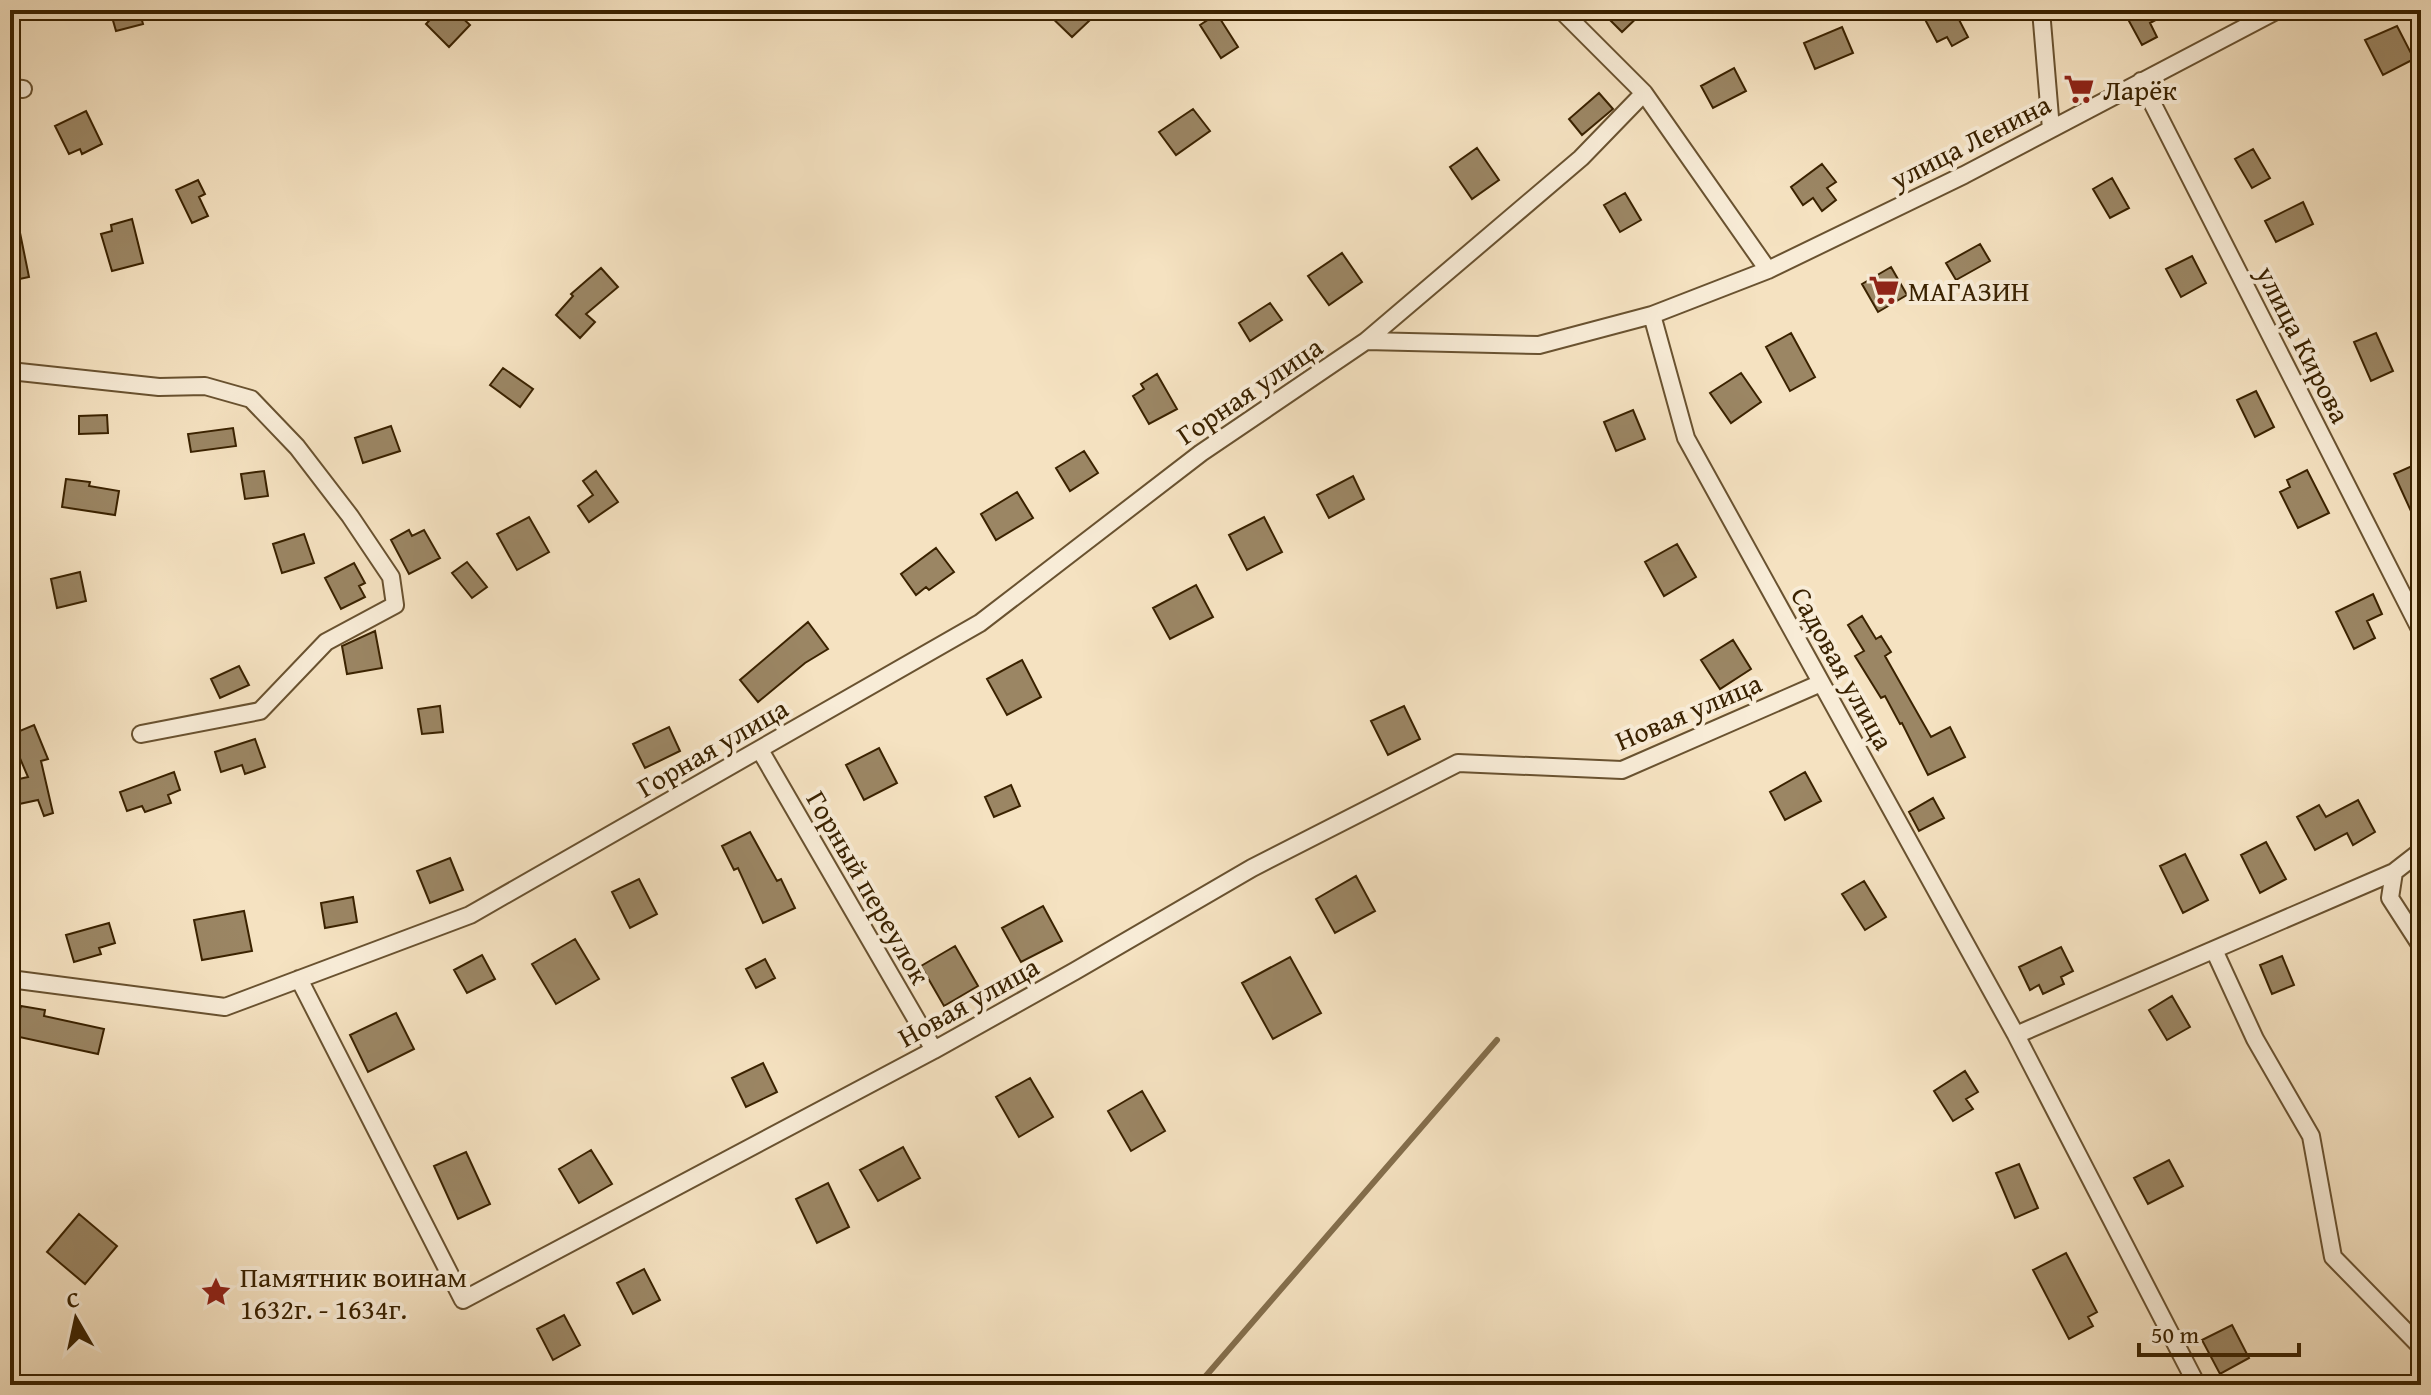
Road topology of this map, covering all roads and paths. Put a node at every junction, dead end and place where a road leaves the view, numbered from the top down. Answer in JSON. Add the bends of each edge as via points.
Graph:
{"nodes":[{"id":1,"x":1561,"y":10,"type":"edge"},
{"id":2,"x":2041,"y":10,"type":"edge"},
{"id":3,"x":2278,"y":10,"type":"edge"},
{"id":4,"x":2141,"y":81,"type":"junction"},
{"id":5,"x":1644,"y":93,"type":"junction"},
{"id":6,"x":2051,"y":129,"type":"junction"},
{"id":7,"x":1768,"y":270,"type":"junction"},
{"id":8,"x":1652,"y":315,"type":"junction"},
{"id":9,"x":1366,"y":341,"type":"junction"},
{"id":10,"x":10,"y":371,"type":"edge"},
{"id":11,"x":2421,"y":631,"type":"edge"},
{"id":12,"x":1821,"y":683,"type":"junction"},
{"id":13,"x":141,"y":734,"type":"dead end"},
{"id":14,"x":760,"y":750,"type":"junction"},
{"id":15,"x":2421,"y":851,"type":"edge"},
{"id":16,"x":2394,"y":872,"type":"junction"},
{"id":17,"x":2363,"y":886,"type":"junction"},
{"id":18,"x":2390,"y":898,"type":"junction"},
{"id":19,"x":2421,"y":946,"type":"edge"},
{"id":20,"x":2214,"y":950,"type":"junction"},
{"id":21,"x":10,"y":979,"type":"edge"},
{"id":22,"x":299,"y":979,"type":"junction"},
{"id":23,"x":2016,"y":1035,"type":"junction"},
{"id":24,"x":934,"y":1050,"type":"junction"},
{"id":25,"x":2421,"y":1347,"type":"edge"},
{"id":26,"x":2197,"y":1385,"type":"edge"}],
"edges":[{"from":1,"to":5,"type":"street"},
{"from":2,"to":6,"type":"street"},
{"from":3,"to":4,"type":"street","name":"улица Ленина"},
{"from":4,"to":6,"type":"street","name":"улица Ленина"},
{"from":4,"to":11,"type":"street","name":"улица Кирова"},
{"from":5,"to":7,"type":"street"},
{"from":5,"to":9,"type":"street","name":"Горная улица","via":[[1581,158]]},
{"from":6,"to":7,"type":"street","name":"улица Ленина"},
{"from":7,"to":8,"type":"street","name":"улица Ленина"},
{"from":8,"to":9,"type":"street","name":"улица Ленина","via":[[1539,345]]},
{"from":8,"to":12,"type":"street","name":"Садовая улица","via":[[1686,438]]},
{"from":9,"to":14,"type":"street","name":"Горная улица","via":[[1201,453],[980,623]]},
{"from":10,"to":13,"type":"street","via":[[159,387],[205,386],[251,399],[297,447],[391,577],[395,605],[326,642],[260,711]]},
{"from":12,"to":23,"type":"street","name":"Садовая улица"},
{"from":12,"to":24,"type":"street","name":"Новая улица","via":[[1622,770],[1458,763],[1252,868]]},
{"from":14,"to":22,"type":"street","name":"Горная улица","via":[[470,915]]},
{"from":14,"to":24,"type":"street","name":"Горный переулок"},
{"from":15,"to":16,"type":"street"},
{"from":16,"to":17,"type":"street"},
{"from":16,"to":18,"type":"street"},
{"from":17,"to":18,"type":"street"},
{"from":17,"to":20,"type":"street"},
{"from":18,"to":19,"type":"street"},
{"from":20,"to":23,"type":"street"},
{"from":20,"to":25,"type":"street","via":[[2255,1039],[2311,1136],[2333,1257]]},
{"from":21,"to":22,"type":"street","name":"Горная улица","via":[[225,1007]]},
{"from":22,"to":24,"type":"street","name":"Новая улица","via":[[463,1300]]},
{"from":23,"to":26,"type":"street","name":"Садовая улица"}]}
